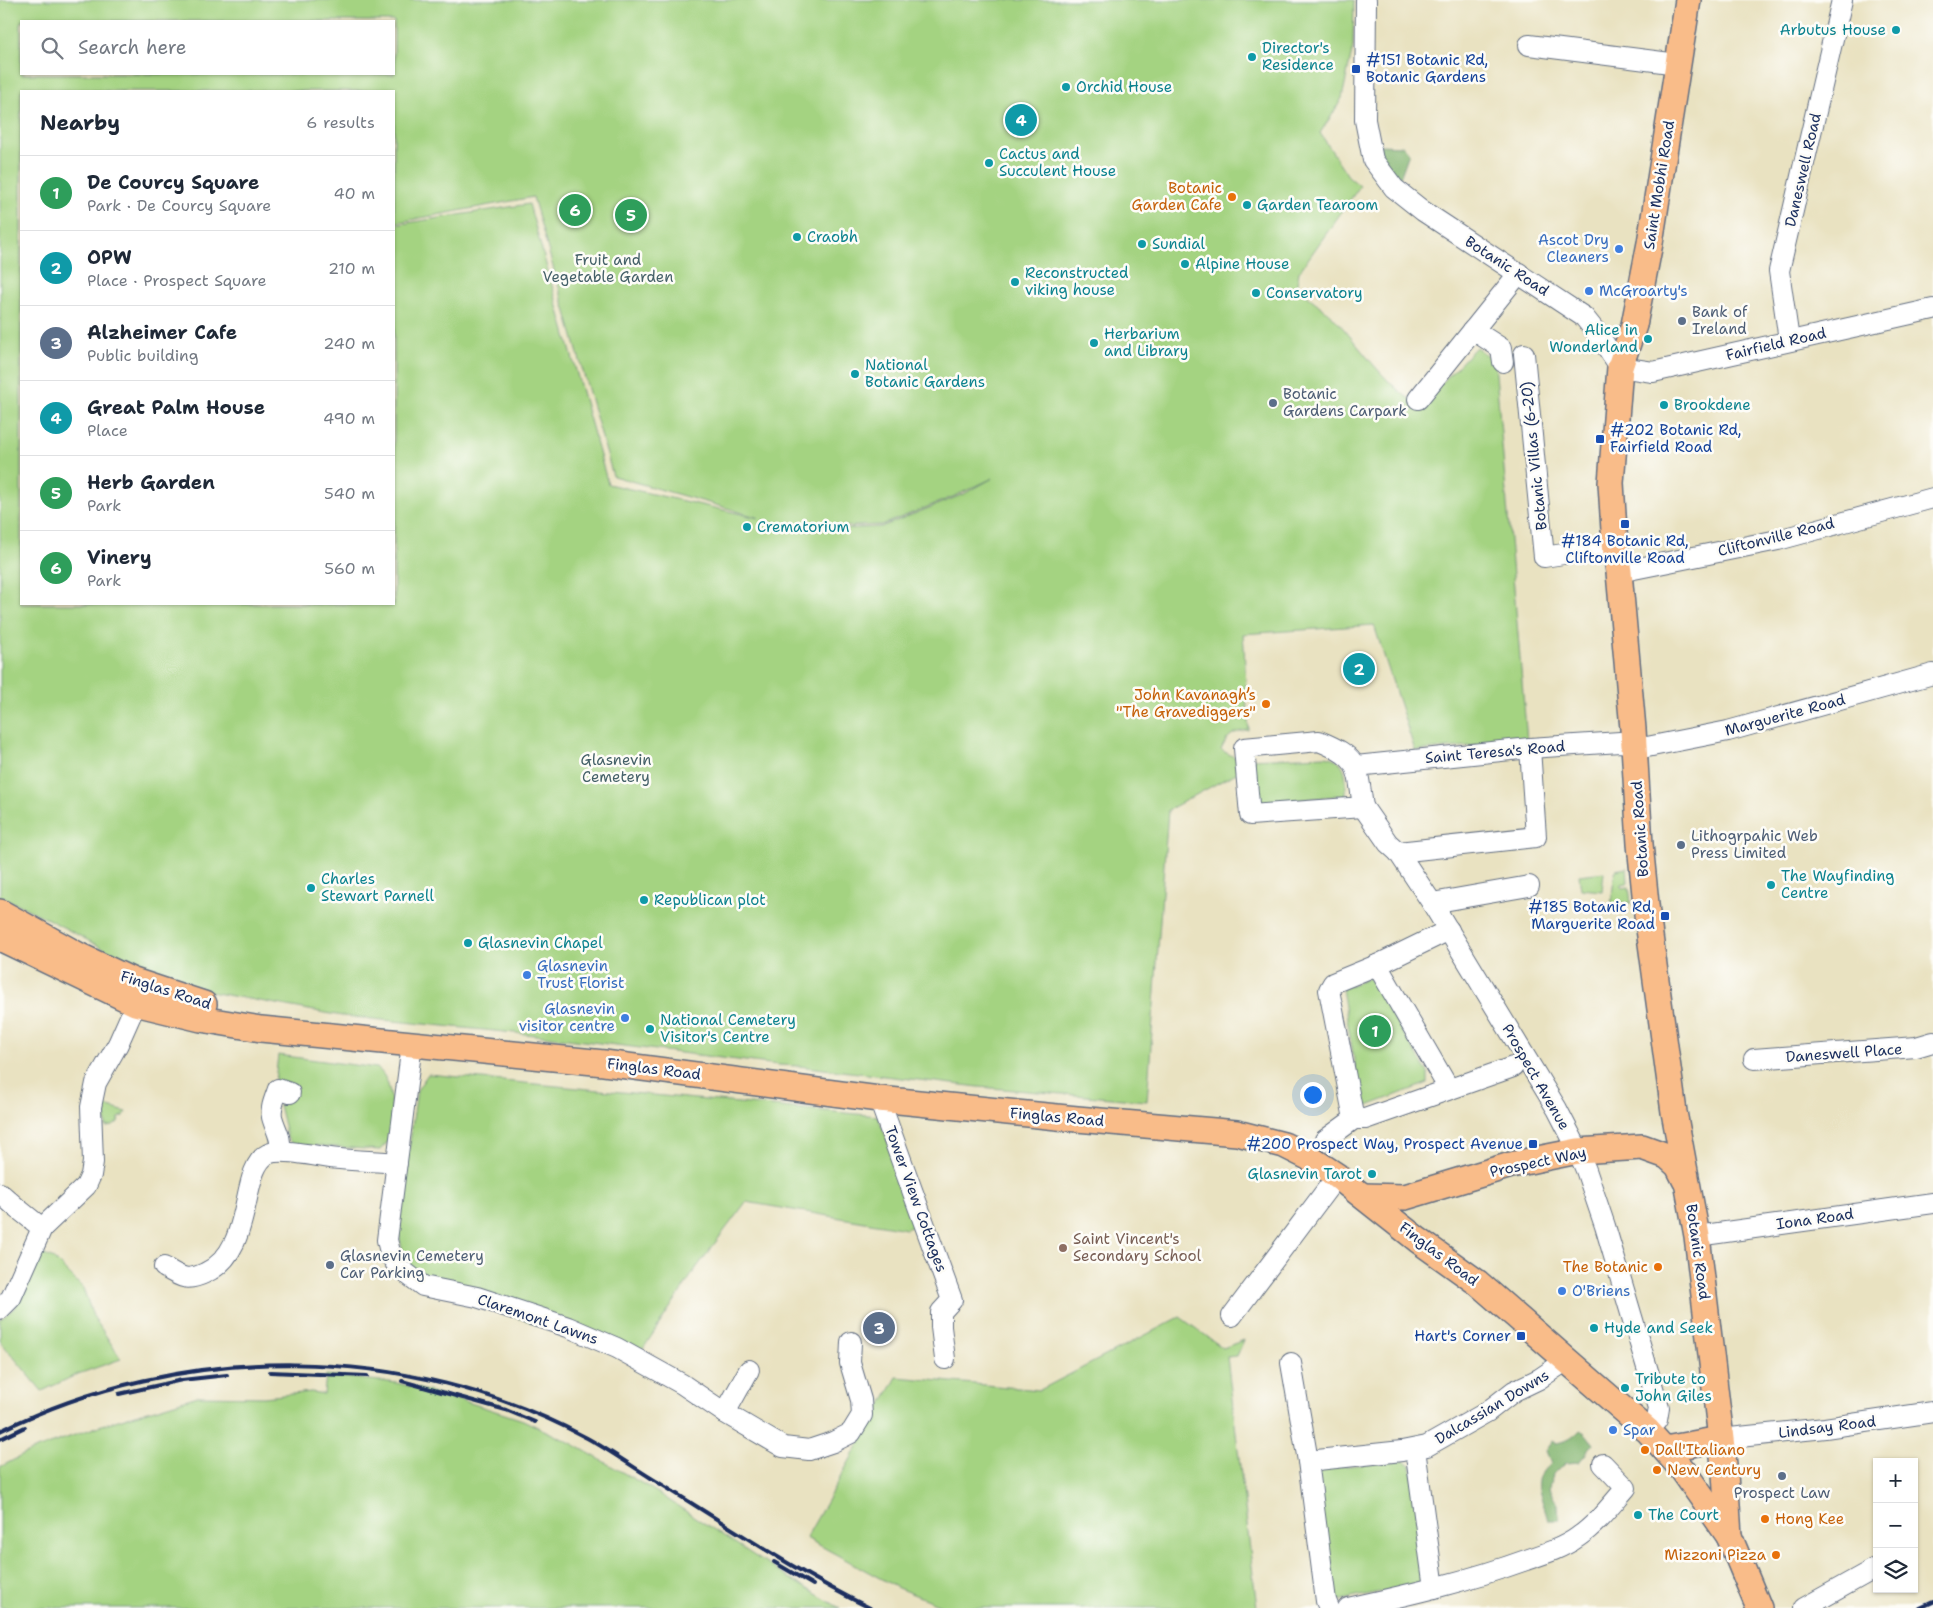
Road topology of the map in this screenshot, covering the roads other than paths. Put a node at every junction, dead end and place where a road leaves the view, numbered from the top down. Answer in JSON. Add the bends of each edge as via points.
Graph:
{"nodes":[{"id":1,"x":1366,"y":0,"type":"edge"},
{"id":2,"x":1688,"y":0,"type":"edge"},
{"id":3,"x":1842,"y":0,"type":"edge"},
{"id":4,"x":1530,"y":45,"type":"dead end"},
{"id":5,"x":1678,"y":64,"type":"junction"},
{"id":6,"x":1518,"y":273,"type":"junction"},
{"id":7,"x":1933,"y":309,"type":"edge"},
{"id":8,"x":1473,"y":330,"type":"junction"},
{"id":9,"x":1789,"y":340,"type":"junction"},
{"id":10,"x":1524,"y":354,"type":"dead end"},
{"id":11,"x":1503,"y":362,"type":"dead end"},
{"id":12,"x":1620,"y":367,"type":"junction"},
{"id":13,"x":1418,"y":399,"type":"dead end"},
{"id":14,"x":1933,"y":498,"type":"edge"},
{"id":15,"x":1615,"y":546,"type":"junction"},
{"id":16,"x":1619,"y":572,"type":"junction"},
{"id":17,"x":1933,"y":674,"type":"edge"},
{"id":18,"x":1635,"y":745,"type":"junction"},
{"id":19,"x":1530,"y":748,"type":"junction"},
{"id":20,"x":1356,"y":766,"type":"junction"},
{"id":21,"x":1363,"y":807,"type":"junction"},
{"id":22,"x":1398,"y":852,"type":"junction"},
{"id":23,"x":1529,"y":886,"type":"dead end"},
{"id":24,"x":1432,"y":903,"type":"junction"},
{"id":25,"x":0,"y":912,"type":"edge"},
{"id":26,"x":1449,"y":930,"type":"junction"},
{"id":27,"x":0,"y":938,"type":"edge"},
{"id":28,"x":1377,"y":965,"type":"junction"},
{"id":29,"x":140,"y":993,"type":"junction"},
{"id":30,"x":1933,"y":1042,"type":"edge"},
{"id":31,"x":412,"y":1044,"type":"junction"},
{"id":32,"x":1754,"y":1059,"type":"dead end"},
{"id":33,"x":1512,"y":1067,"type":"dead end"},
{"id":34,"x":1449,"y":1089,"type":"junction"},
{"id":35,"x":290,"y":1093,"type":"dead end"},
{"id":36,"x":879,"y":1099,"type":"junction"},
{"id":37,"x":1674,"y":1112,"type":"junction"},
{"id":38,"x":1354,"y":1119,"type":"junction"},
{"id":39,"x":1325,"y":1140,"type":"dead end"},
{"id":40,"x":1642,"y":1147,"type":"junction"},
{"id":41,"x":280,"y":1151,"type":"junction"},
{"id":42,"x":1578,"y":1151,"type":"junction"},
{"id":43,"x":397,"y":1162,"type":"junction"},
{"id":44,"x":1337,"y":1176,"type":"junction"},
{"id":45,"x":1688,"y":1184,"type":"junction"},
{"id":46,"x":1436,"y":1188,"type":"junction"},
{"id":47,"x":0,"y":1193,"type":"edge"},
{"id":48,"x":1364,"y":1196,"type":"junction"},
{"id":49,"x":1933,"y":1203,"type":"edge"},
{"id":50,"x":42,"y":1228,"type":"junction"},
{"id":51,"x":1697,"y":1236,"type":"junction"},
{"id":52,"x":1418,"y":1240,"type":"junction"},
{"id":53,"x":164,"y":1267,"type":"dead end"},
{"id":54,"x":0,"y":1309,"type":"edge"},
{"id":55,"x":1232,"y":1316,"type":"dead end"},
{"id":56,"x":851,"y":1342,"type":"dead end"},
{"id":57,"x":945,"y":1359,"type":"dead end"},
{"id":58,"x":1567,"y":1360,"type":"junction"},
{"id":59,"x":1291,"y":1363,"type":"dead end"},
{"id":60,"x":749,"y":1370,"type":"dead end"},
{"id":61,"x":1933,"y":1412,"type":"edge"},
{"id":62,"x":725,"y":1413,"type":"junction"},
{"id":63,"x":1720,"y":1439,"type":"junction"},
{"id":64,"x":1657,"y":1440,"type":"junction"},
{"id":65,"x":1415,"y":1450,"type":"junction"},
{"id":66,"x":1308,"y":1461,"type":"junction"},
{"id":67,"x":1603,"y":1464,"type":"dead end"},
{"id":68,"x":1729,"y":1536,"type":"junction"},
{"id":69,"x":1873,"y":1570,"type":"edge"},
{"id":70,"x":1434,"y":1588,"type":"junction"},
{"id":71,"x":1329,"y":1608,"type":"edge"},
{"id":72,"x":1348,"y":1608,"type":"edge"},
{"id":73,"x":1759,"y":1608,"type":"edge"},
{"id":74,"x":1804,"y":1608,"type":"edge"}],
"edges":[{"from":1,"to":6,"type":"street","name":"Botanic Road","via":[[1365,120],[1373,160],[1394,188],[1423,211]]},
{"from":2,"to":5,"type":"main road","name":"Saint Mobhi Road"},
{"from":3,"to":9,"type":"street","name":"Daneswell Road","via":[[1779,271]]},
{"from":4,"to":5,"type":"street"},
{"from":5,"to":12,"type":"main road","name":"Saint Mobhi Road","via":[[1636,318]]},
{"from":6,"to":8,"type":"street"},
{"from":6,"to":12,"type":"street","name":"Botanic Road","via":[[1584,317]]},
{"from":7,"to":9,"type":"street","name":"Fairfield Road"},
{"from":8,"to":11,"type":"street","via":[[1501,348]]},
{"from":8,"to":13,"type":"street"},
{"from":9,"to":12,"type":"street","name":"Fairfield Road","via":[[1654,372]]},
{"from":10,"to":15,"type":"street","name":"Botanic Villas (6-20)","via":[[1544,557]]},
{"from":12,"to":15,"type":"main road","name":"Botanic Road","via":[[1611,483]]},
{"from":14,"to":16,"type":"street","name":"Cliftonville Road","via":[[1778,540]]},
{"from":15,"to":16,"type":"main road","name":"Botanic Road"},
{"from":16,"to":18,"type":"main road","name":"Botanic Road"},
{"from":17,"to":18,"type":"street","name":"Marguerite Road","via":[[1728,731],[1647,747]]},
{"from":18,"to":19,"type":"street","name":"Saint Teresa's Road","via":[[1620,742]]},
{"from":18,"to":37,"type":"main road","name":"Botanic Road","via":[[1644,886]]},
{"from":19,"to":20,"type":"street","name":"Saint Teresa's Road"},
{"from":19,"to":22,"type":"street","via":[[1536,838]]},
{"from":20,"to":21,"type":"street"},
{"from":20,"to":21,"type":"street","via":[[1350,757],[1319,741],[1244,748],[1250,815]]},
{"from":21,"to":22,"type":"street","name":"Prospect Avenue"},
{"from":22,"to":24,"type":"street","name":"Prospect Avenue"},
{"from":23,"to":24,"type":"street"},
{"from":24,"to":26,"type":"street","name":"Prospect Avenue"},
{"from":25,"to":29,"type":"main road","name":"Finglas Road","via":[[130,980]]},
{"from":26,"to":28,"type":"street"},
{"from":26,"to":42,"type":"street","name":"Prospect Avenue","via":[[1557,1109]]},
{"from":27,"to":29,"type":"main road","name":"Finglas Road"},
{"from":28,"to":34,"type":"street"},
{"from":28,"to":38,"type":"street","via":[[1333,983],[1330,990]]},
{"from":29,"to":31,"type":"main road","name":"Finglas Road","via":[[202,1019],[260,1029]]},
{"from":29,"to":50,"type":"street","via":[[118,1044],[96,1083],[91,1107],[91,1175],[86,1186]]},
{"from":30,"to":32,"type":"street","name":"Daneswell Place","via":[[1916,1047]]},
{"from":31,"to":36,"type":"main road","name":"Finglas Road","via":[[604,1063]]},
{"from":31,"to":43,"type":"street","name":"Claremont Lawns"},
{"from":33,"to":34,"type":"street"},
{"from":34,"to":38,"type":"street","via":[[1365,1119]]},
{"from":35,"to":41,"type":"street","via":[[278,1089],[272,1106],[271,1115],[282,1142]]},
{"from":36,"to":44,"type":"main road","name":"Finglas Road","via":[[1237,1133],[1284,1145]]},
{"from":36,"to":57,"type":"street","name":"Tower View Cottages","via":[[952,1300],[941,1312]]},
{"from":37,"to":40,"type":"main road","via":[[1664,1132]]},
{"from":37,"to":45,"type":"main road","name":"Botanic Road"},
{"from":38,"to":39,"type":"street"},
{"from":40,"to":42,"type":"main road","name":"Prospect Way"},
{"from":40,"to":45,"type":"main road","name":"Botanic Road","via":[[1667,1156],[1678,1166]]},
{"from":41,"to":43,"type":"street","via":[[338,1159]]},
{"from":41,"to":53,"type":"street","via":[[260,1159],[241,1229],[230,1251],[216,1268],[196,1278],[181,1278]]},
{"from":42,"to":46,"type":"main road","name":"Prospect Way","via":[[1511,1165]]},
{"from":42,"to":64,"type":"street","name":"Prospect Avenue","via":[[1605,1226],[1659,1408]]},
{"from":43,"to":62,"type":"street","name":"Claremont Lawns","via":[[387,1240],[390,1256],[409,1277],[423,1286],[478,1297],[568,1327],[637,1358]]},
{"from":44,"to":48,"type":"main road","name":"Finglas Road"},
{"from":44,"to":55,"type":"street"},
{"from":45,"to":51,"type":"main road","name":"Botanic Road"},
{"from":46,"to":48,"type":"main road","name":"Prospect Way","via":[[1405,1197]]},
{"from":46,"to":52,"type":"main road","via":[[1416,1216]]},
{"from":47,"to":50,"type":"street"},
{"from":48,"to":52,"type":"main road","name":"Finglas Road"},
{"from":49,"to":51,"type":"street","name":"Iona Road"},
{"from":50,"to":54,"type":"street","via":[[11,1298]]},
{"from":51,"to":63,"type":"main road","name":"Botanic Road"},
{"from":52,"to":58,"type":"main road","name":"Finglas Road","via":[[1478,1283]]},
{"from":56,"to":62,"type":"street","name":"Claremont Lawns","via":[[850,1363],[862,1415],[851,1433],[809,1450],[783,1447]]},
{"from":58,"to":64,"type":"main road","name":"Finglas Road"},
{"from":58,"to":65,"type":"street","name":"Dalcassian Downs","via":[[1514,1391],[1487,1412]]},
{"from":59,"to":66,"type":"street"},
{"from":60,"to":62,"type":"street"},
{"from":61,"to":63,"type":"street","name":"Lindsay Road"},
{"from":63,"to":64,"type":"main road"},
{"from":63,"to":68,"type":"main road","name":"Botanic Road"},
{"from":64,"to":68,"type":"main road","name":"Finglas Road"},
{"from":65,"to":66,"type":"street","name":"Dalcassian Downs"},
{"from":65,"to":70,"type":"street"},
{"from":66,"to":71,"type":"street"},
{"from":67,"to":70,"type":"street","via":[[1626,1488],[1579,1537],[1490,1573]]},
{"from":68,"to":73,"type":"main road"},
{"from":69,"to":74,"type":"street"},
{"from":70,"to":72,"type":"street"}]}
